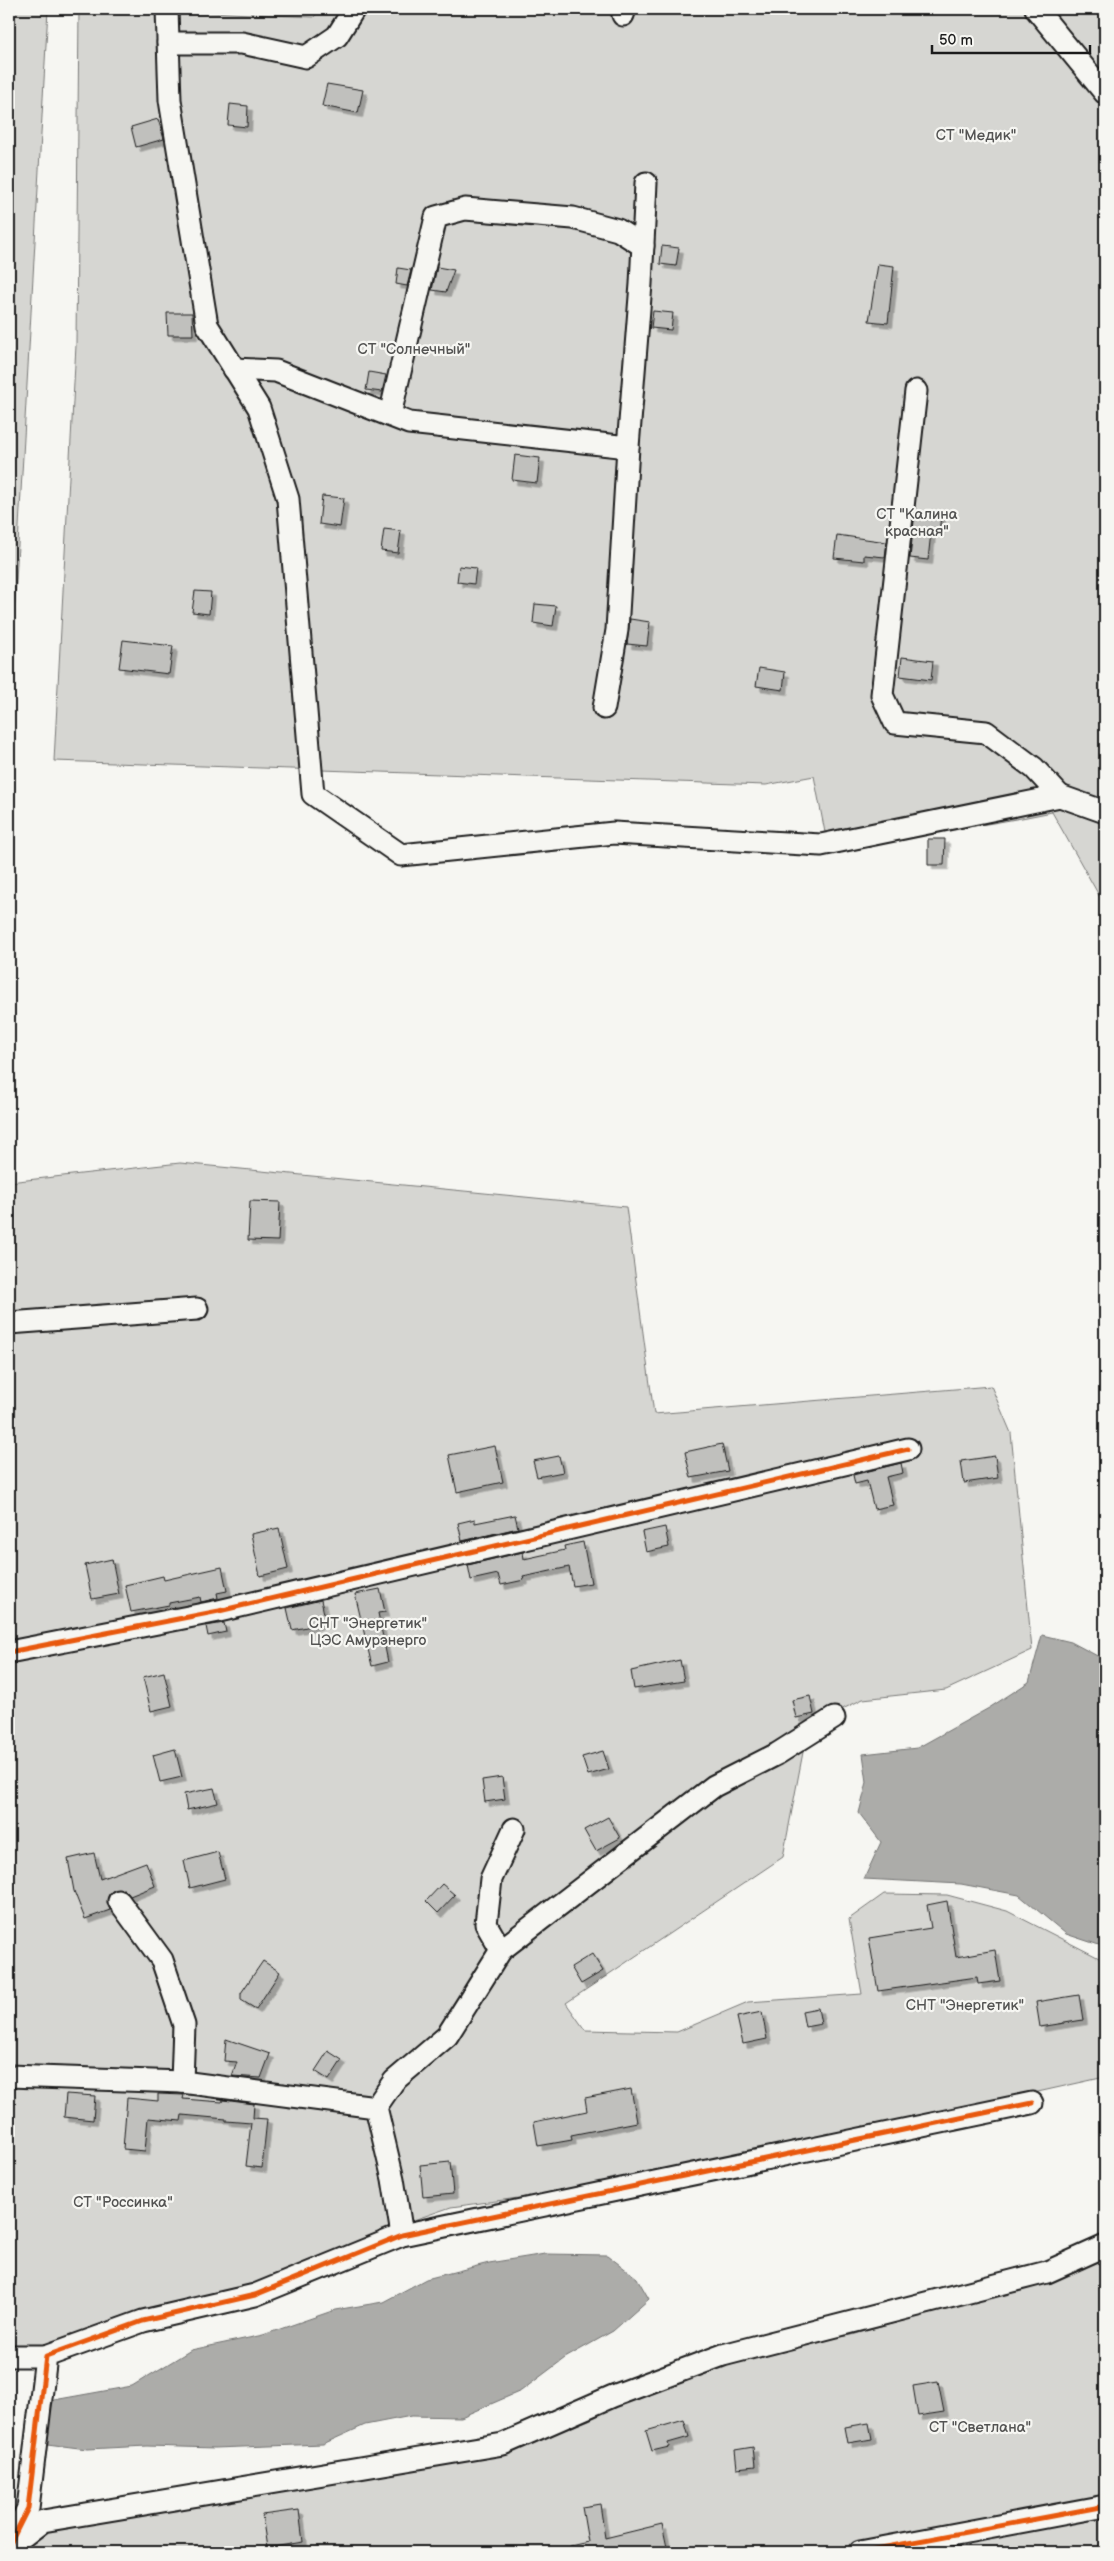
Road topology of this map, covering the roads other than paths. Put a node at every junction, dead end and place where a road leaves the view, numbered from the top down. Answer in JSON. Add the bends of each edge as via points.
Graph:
{"nodes":[{"id":1,"x":167,"y":9,"type":"edge"},
{"id":2,"x":354,"y":9,"type":"edge"},
{"id":3,"x":1036,"y":9,"type":"edge"},
{"id":4,"x":168,"y":43,"type":"junction"},
{"id":5,"x":1105,"y":93,"type":"edge"},
{"id":6,"x":646,"y":183,"type":"dead end"},
{"id":7,"x":643,"y":246,"type":"junction"},
{"id":8,"x":234,"y":369,"type":"junction"},
{"id":9,"x":916,"y":391,"type":"dead end"},
{"id":10,"x":390,"y":415,"type":"junction"},
{"id":11,"x":628,"y":447,"type":"junction"},
{"id":12,"x":604,"y":708,"type":"dead end"},
{"id":13,"x":1060,"y":796,"type":"junction"},
{"id":14,"x":1105,"y":812,"type":"edge"},
{"id":15,"x":197,"y":1310,"type":"dead end"},
{"id":16,"x":9,"y":1323,"type":"edge"},
{"id":17,"x":908,"y":1449,"type":"dead end"},
{"id":18,"x":9,"y":1652,"type":"edge"},
{"id":19,"x":834,"y":1718,"type":"dead end"},
{"id":20,"x":514,"y":1829,"type":"dead end"},
{"id":21,"x":119,"y":1901,"type":"dead end"},
{"id":22,"x":501,"y":1950,"type":"junction"},
{"id":23,"x":9,"y":2076,"type":"edge"},
{"id":24,"x":182,"y":2082,"type":"junction"},
{"id":25,"x":1032,"y":2103,"type":"dead end"},
{"id":26,"x":376,"y":2107,"type":"junction"},
{"id":27,"x":402,"y":2235,"type":"junction"},
{"id":28,"x":1105,"y":2246,"type":"edge"},
{"id":29,"x":9,"y":2356,"type":"edge"},
{"id":30,"x":46,"y":2356,"type":"junction"},
{"id":31,"x":1105,"y":2506,"type":"edge"},
{"id":32,"x":9,"y":2547,"type":"edge"},
{"id":33,"x":860,"y":2552,"type":"edge"}],
"edges":[{"from":1,"to":4,"type":"street"},
{"from":2,"to":4,"type":"street","via":[[337,36],[306,58],[242,43]]},
{"from":3,"to":5,"type":"street"},
{"from":4,"to":8,"type":"street","via":[[170,100],[208,325]]},
{"from":6,"to":7,"type":"street"},
{"from":7,"to":10,"type":"street","via":[[618,230],[573,218],[465,209],[436,217]]},
{"from":7,"to":11,"type":"street"},
{"from":8,"to":10,"type":"street","via":[[276,371]]},
{"from":8,"to":13,"type":"street","via":[[258,408],[288,499],[314,794],[401,855],[614,833],[821,844]]},
{"from":9,"to":13,"type":"street","via":[[882,695],[895,723],[986,732],[1034,768]]},
{"from":10,"to":11,"type":"street","via":[[409,423]]},
{"from":11,"to":12,"type":"street","via":[[617,630]]},
{"from":13,"to":14,"type":"street"},
{"from":15,"to":16,"type":"street"},
{"from":17,"to":18,"type":"street","via":[[219,1611]]},
{"from":19,"to":22,"type":"street","via":[[777,1754],[714,1786]]},
{"from":20,"to":22,"type":"street","via":[[491,1879],[486,1924]]},
{"from":21,"to":24,"type":"street","via":[[162,1960],[184,2025]]},
{"from":22,"to":26,"type":"street","via":[[447,2036],[394,2081]]},
{"from":23,"to":24,"type":"street"},
{"from":24,"to":26,"type":"street"},
{"from":25,"to":27,"type":"street"},
{"from":26,"to":27,"type":"street"},
{"from":27,"to":30,"type":"street","via":[[255,2294],[143,2321]]},
{"from":28,"to":32,"type":"street","via":[[1047,2272],[723,2355],[613,2396],[503,2444],[43,2521]]},
{"from":29,"to":30,"type":"street"},
{"from":30,"to":32,"type":"street","via":[[28,2508]]},
{"from":31,"to":33,"type":"street"}]}
